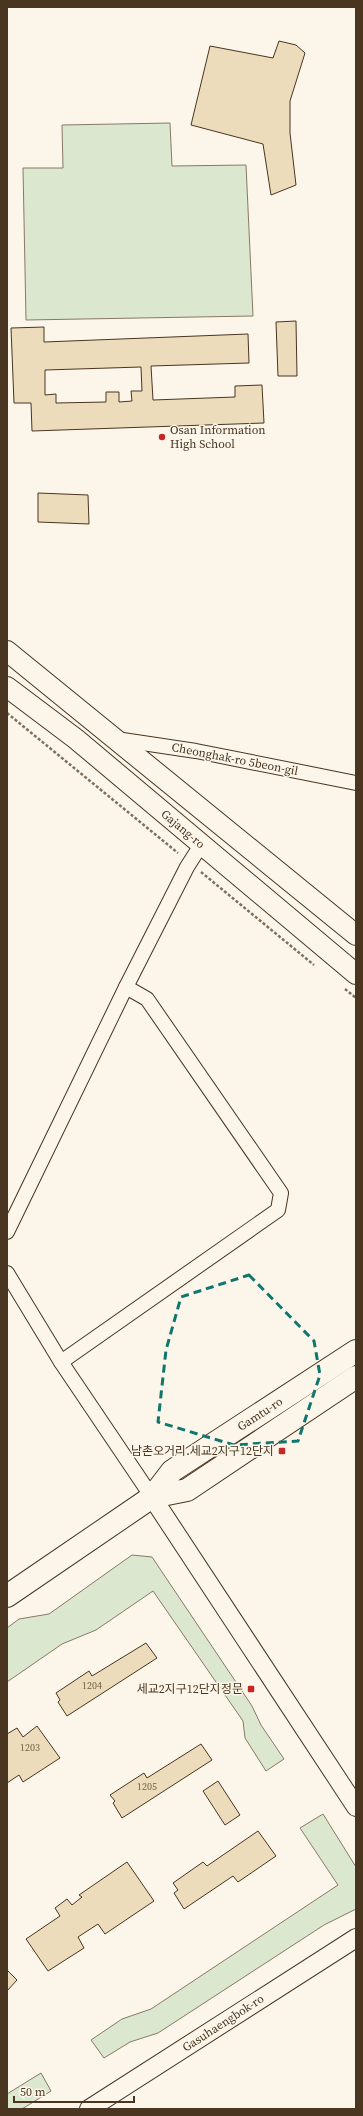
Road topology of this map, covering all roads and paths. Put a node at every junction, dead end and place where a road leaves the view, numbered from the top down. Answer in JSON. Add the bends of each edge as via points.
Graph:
{"nodes":[{"id":1,"x":7,"y":651,"type":"edge"},
{"id":2,"x":7,"y":687,"type":"edge"},
{"id":3,"x":114,"y":738,"type":"junction"},
{"id":4,"x":356,"y":783,"type":"edge"},
{"id":5,"x":202,"y":845,"type":"junction"},
{"id":6,"x":356,"y":935,"type":"edge"},
{"id":7,"x":356,"y":974,"type":"edge"},
{"id":8,"x":126,"y":987,"type":"junction"},
{"id":9,"x":7,"y":1232,"type":"edge"},
{"id":10,"x":7,"y":1273,"type":"edge"},
{"id":11,"x":356,"y":1351,"type":"edge"},
{"id":12,"x":62,"y":1362,"type":"junction"},
{"id":13,"x":356,"y":1377,"type":"edge"},
{"id":14,"x":152,"y":1497,"type":"junction"},
{"id":15,"x":7,"y":1596,"type":"edge"},
{"id":16,"x":356,"y":1807,"type":"edge"},
{"id":17,"x":356,"y":1938,"type":"edge"},
{"id":18,"x":89,"y":2109,"type":"edge"}],
"edges":[{"from":1,"to":3,"type":"main road"},
{"from":2,"to":5,"type":"main road","name":"Gajang-ro","via":[[76,739]]},
{"from":3,"to":4,"type":"street","name":"Cheonghak-ro 5beon-gil","via":[[196,750]]},
{"from":3,"to":6,"type":"main road"},
{"from":5,"to":7,"type":"main road","name":"Gajang-ro"},
{"from":5,"to":8,"type":"street","via":[[187,867]]},
{"from":8,"to":9,"type":"street"},
{"from":8,"to":12,"type":"street","via":[[147,999],[281,1193],[280,1199],[278,1210]]},
{"from":10,"to":12,"type":"street"},
{"from":11,"to":14,"type":"main road","name":"Gamtu-ro","via":[[172,1471]]},
{"from":12,"to":14,"type":"street"},
{"from":13,"to":14,"type":"main road","name":"Gamtu-ro","via":[[187,1490]]},
{"from":14,"to":15,"type":"main road","name":"Gamtu-ro"},
{"from":14,"to":16,"type":"street"},
{"from":17,"to":18,"type":"street","name":"Gasuhaengbok-ro"}]}
